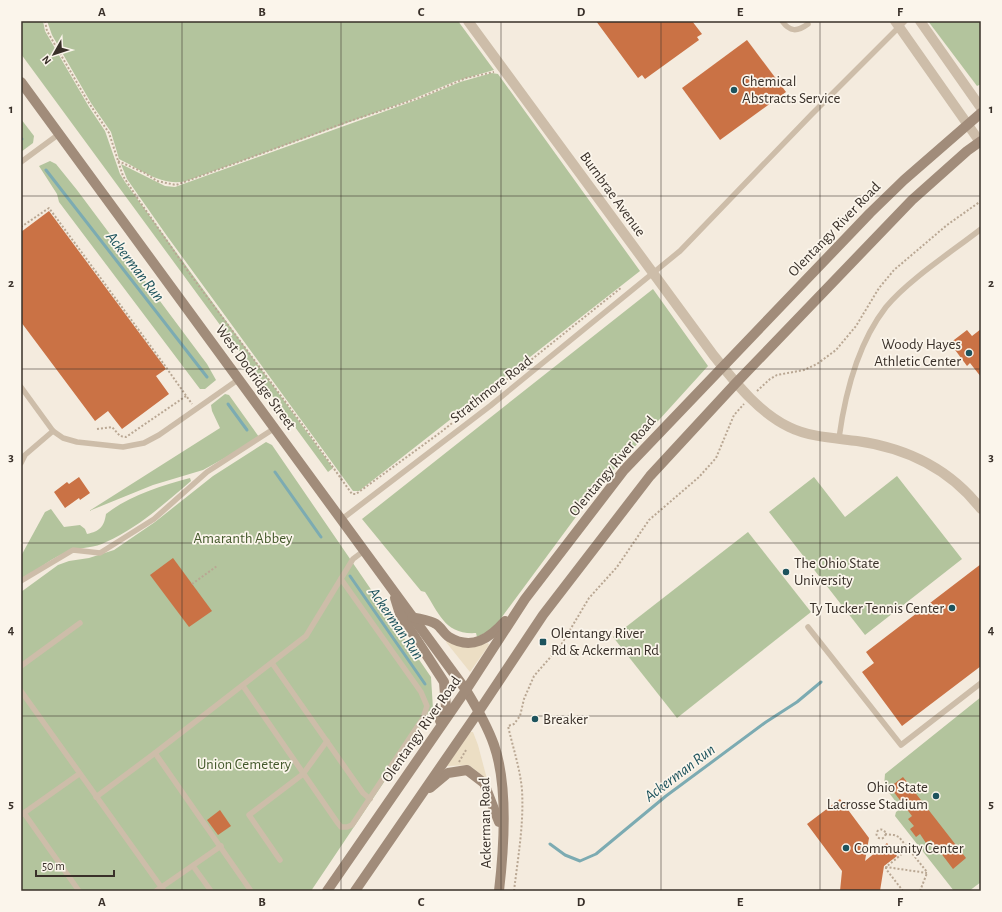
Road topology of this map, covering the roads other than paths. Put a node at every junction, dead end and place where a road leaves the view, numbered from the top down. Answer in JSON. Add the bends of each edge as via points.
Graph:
{"nodes":[{"id":1,"x":468,"y":21,"type":"edge"},
{"id":2,"x":782,"y":21,"type":"edge"},
{"id":3,"x":920,"y":21,"type":"edge"},
{"id":4,"x":899,"y":23,"type":"edge"},
{"id":5,"x":808,"y":24,"type":"dead end"},
{"id":6,"x":21,"y":82,"type":"edge"},
{"id":7,"x":981,"y":108,"type":"edge"},
{"id":8,"x":981,"y":113,"type":"edge"},
{"id":9,"x":968,"y":124,"type":"junction"},
{"id":10,"x":60,"y":134,"type":"junction"},
{"id":11,"x":981,"y":141,"type":"edge"},
{"id":12,"x":21,"y":162,"type":"edge"},
{"id":13,"x":981,"y":229,"type":"edge"},
{"id":14,"x":653,"y":274,"type":"junction"},
{"id":15,"x":723,"y":367,"type":"junction"},
{"id":16,"x":239,"y":379,"type":"junction"},
{"id":17,"x":736,"y":383,"type":"junction"},
{"id":18,"x":21,"y":387,"type":"edge"},
{"id":19,"x":275,"y":428,"type":"junction"},
{"id":20,"x":53,"y":431,"type":"junction"},
{"id":21,"x":839,"y":438,"type":"junction"},
{"id":22,"x":23,"y":457,"type":"edge"},
{"id":23,"x":21,"y":463,"type":"edge"},
{"id":24,"x":981,"y":509,"type":"edge"},
{"id":25,"x":342,"y":519,"type":"junction"},
{"id":26,"x":365,"y":550,"type":"junction"},
{"id":27,"x":341,"y":579,"type":"junction"},
{"id":28,"x":21,"y":581,"type":"edge"},
{"id":29,"x":390,"y":585,"type":"junction"},
{"id":30,"x":525,"y":599,"type":"junction"},
{"id":31,"x":412,"y":617,"type":"junction"},
{"id":32,"x":80,"y":623,"type":"dead end"},
{"id":33,"x":808,"y":627,"type":"dead end"},
{"id":34,"x":272,"y":663,"type":"junction"},
{"id":35,"x":21,"y":666,"type":"edge"},
{"id":36,"x":981,"y":683,"type":"edge"},
{"id":37,"x":243,"y":686,"type":"junction"},
{"id":38,"x":466,"y":690,"type":"junction"},
{"id":39,"x":21,"y":691,"type":"edge"},
{"id":40,"x":479,"y":711,"type":"junction"},
{"id":41,"x":434,"y":737,"type":"junction"},
{"id":42,"x":327,"y":741,"type":"junction"},
{"id":43,"x":156,"y":754,"type":"junction"},
{"id":44,"x":79,"y":774,"type":"junction"},
{"id":45,"x":303,"y":774,"type":"junction"},
{"id":46,"x":96,"y":797,"type":"junction"},
{"id":47,"x":370,"y":799,"type":"junction"},
{"id":48,"x":416,"y":802,"type":"junction"},
{"id":49,"x":23,"y":815,"type":"edge"},
{"id":50,"x":503,"y":833,"type":"junction"},
{"id":51,"x":221,"y":846,"type":"junction"},
{"id":52,"x":280,"y":860,"type":"dead end"},
{"id":53,"x":193,"y":866,"type":"junction"},
{"id":54,"x":160,"y":890,"type":"edge"},
{"id":55,"x":79,"y":891,"type":"edge"},
{"id":56,"x":211,"y":891,"type":"edge"},
{"id":57,"x":251,"y":891,"type":"edge"},
{"id":58,"x":327,"y":891,"type":"edge"},
{"id":59,"x":355,"y":891,"type":"edge"},
{"id":60,"x":499,"y":891,"type":"edge"}],
"edges":[{"from":1,"to":14,"type":"street","name":"Burnbrae Avenue"},
{"from":2,"to":5,"type":"lane","via":[[797,31]]},
{"from":3,"to":7,"type":"street"},
{"from":4,"to":9,"type":"street"},
{"from":4,"to":14,"type":"lane","name":"Strathmore Road","via":[[680,251]]},
{"from":6,"to":10,"type":"main road","name":"West Dodridge Street"},
{"from":8,"to":9,"type":"main road","name":"Olentangy River Road"},
{"from":9,"to":11,"type":"street"},
{"from":9,"to":15,"type":"main road","name":"Olentangy River Road","via":[[870,213]]},
{"from":10,"to":12,"type":"lane"},
{"from":10,"to":16,"type":"main road","name":"West Dodridge Street"},
{"from":11,"to":17,"type":"main road","via":[[912,200]]},
{"from":13,"to":21,"type":"lane","via":[[907,286],[887,306],[865,342],[842,418]]},
{"from":14,"to":15,"type":"street","name":"Burnbrae Avenue"},
{"from":14,"to":25,"type":"lane","name":"Strathmore Road","via":[[484,411]]},
{"from":15,"to":17,"type":"street","name":"Burnbrae Avenue"},
{"from":15,"to":30,"type":"main road","name":"Olentangy River Road","via":[[624,470]]},
{"from":16,"to":19,"type":"main road","name":"West Dodridge Street"},
{"from":16,"to":20,"type":"lane","via":[[144,443],[123,447],[77,442],[63,438]]},
{"from":17,"to":21,"type":"street","name":"Burnbrae Avenue","via":[[776,420],[789,427],[802,432]]},
{"from":17,"to":40,"type":"main road","via":[[650,476],[607,529],[543,615]]},
{"from":18,"to":20,"type":"lane"},
{"from":19,"to":25,"type":"main road","name":"West Dodridge Street"},
{"from":19,"to":28,"type":"lane","via":[[207,472],[154,519],[100,553],[73,550]]},
{"from":20,"to":22,"type":"lane"},
{"from":21,"to":24,"type":"street","name":"Burnbrae Avenue","via":[[893,449],[923,460],[950,476]]},
{"from":22,"to":23,"type":"lane"},
{"from":25,"to":26,"type":"main road","name":"West Dodridge Street"},
{"from":26,"to":27,"type":"lane","via":[[353,559]]},
{"from":26,"to":29,"type":"main road","name":"West Dodridge Street"},
{"from":27,"to":34,"type":"lane","via":[[306,636]]},
{"from":27,"to":47,"type":"lane","via":[[421,692],[427,706],[423,718]]},
{"from":29,"to":31,"type":"main road","name":"West Dodridge Street"},
{"from":29,"to":41,"type":"main road","via":[[400,614],[444,682],[446,706]]},
{"from":30,"to":31,"type":"main road","via":[[494,634],[488,639],[476,642],[448,637],[436,624]]},
{"from":30,"to":38,"type":"main road","name":"Olentangy River Road"},
{"from":31,"to":38,"type":"main road","name":"West Dodridge Street"},
{"from":32,"to":35,"type":"lane"},
{"from":33,"to":36,"type":"lane","via":[[900,745]]},
{"from":34,"to":37,"type":"lane"},
{"from":34,"to":42,"type":"lane"},
{"from":37,"to":43,"type":"lane"},
{"from":37,"to":45,"type":"lane"},
{"from":38,"to":40,"type":"main road","name":"Ackerman Road"},
{"from":38,"to":41,"type":"main road","name":"Olentangy River Road"},
{"from":39,"to":44,"type":"lane"},
{"from":40,"to":48,"type":"main road"},
{"from":40,"to":50,"type":"main road","name":"Ackerman Road","via":[[494,746],[502,784]]},
{"from":41,"to":58,"type":"main road","name":"Olentangy River Road"},
{"from":42,"to":45,"type":"lane"},
{"from":42,"to":47,"type":"lane","via":[[363,793]]},
{"from":43,"to":46,"type":"lane"},
{"from":43,"to":51,"type":"lane"},
{"from":44,"to":46,"type":"lane"},
{"from":44,"to":49,"type":"lane"},
{"from":45,"to":47,"type":"lane","via":[[342,827],[352,825]]},
{"from":45,"to":52,"type":"lane","via":[[249,815]]},
{"from":46,"to":54,"type":"lane"},
{"from":48,"to":50,"type":"main road","via":[[448,773],[467,770],[484,782]]},
{"from":48,"to":59,"type":"main road"},
{"from":49,"to":55,"type":"lane"},
{"from":50,"to":60,"type":"main road","name":"Ackerman Road"},
{"from":51,"to":53,"type":"lane"},
{"from":51,"to":57,"type":"lane"},
{"from":53,"to":54,"type":"lane"},
{"from":53,"to":56,"type":"lane"}]}
